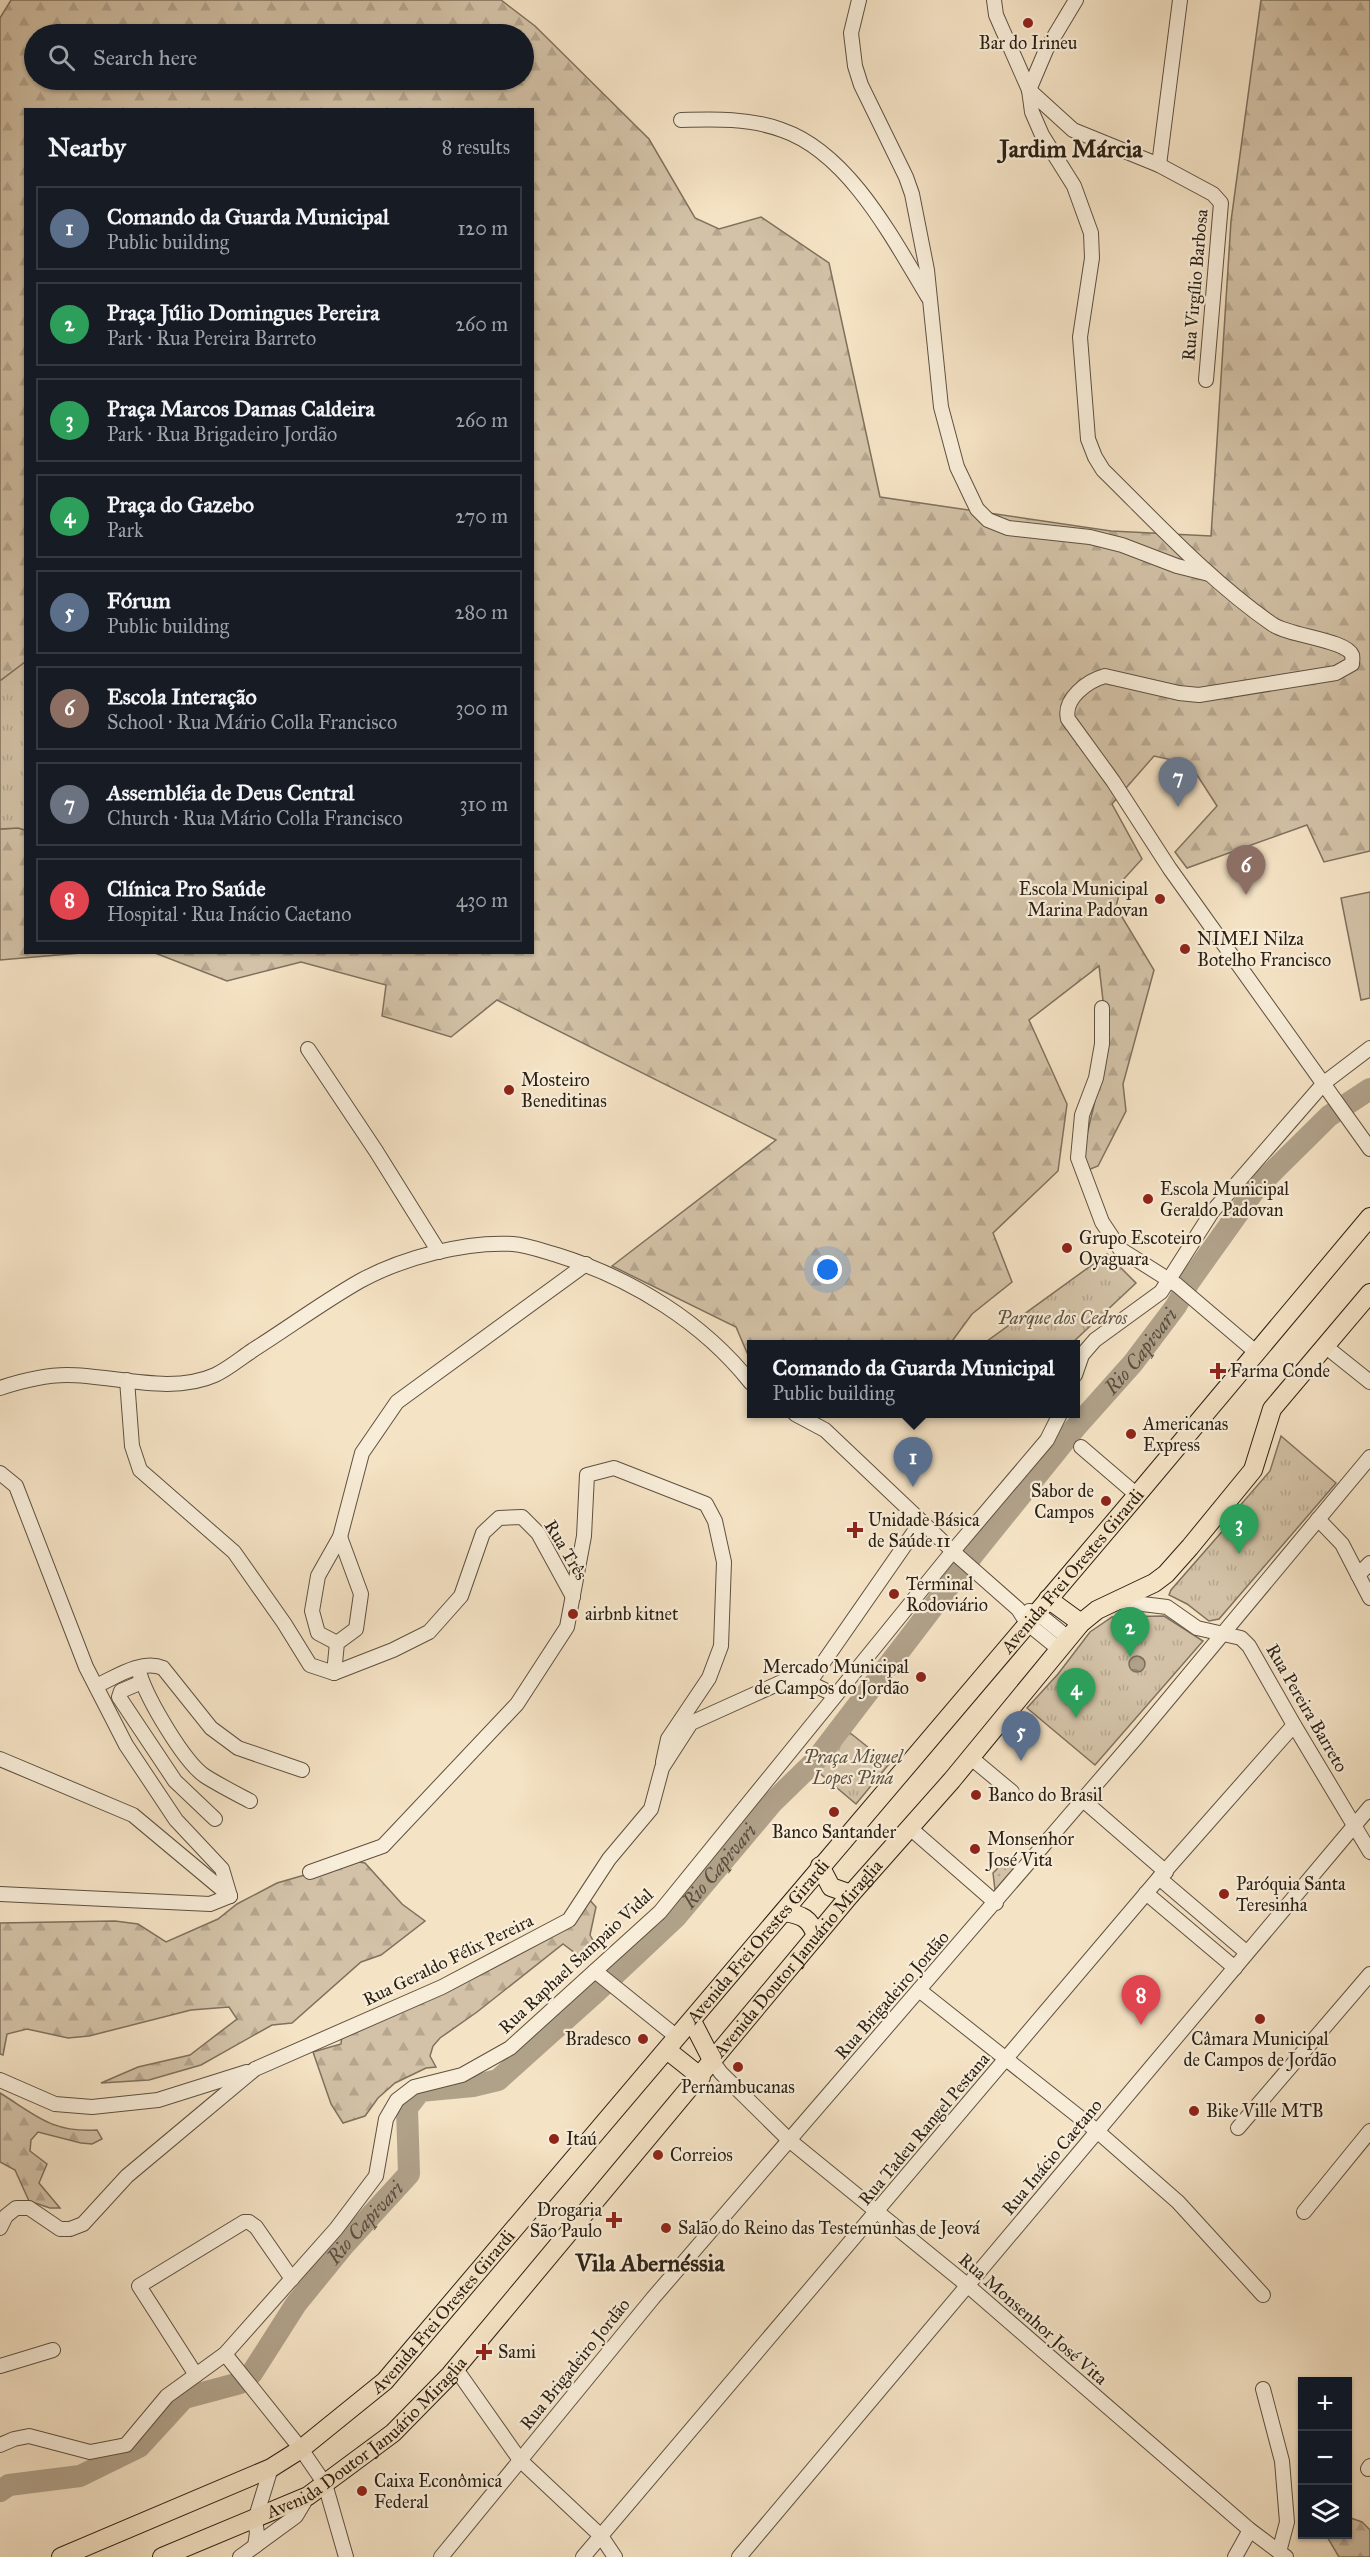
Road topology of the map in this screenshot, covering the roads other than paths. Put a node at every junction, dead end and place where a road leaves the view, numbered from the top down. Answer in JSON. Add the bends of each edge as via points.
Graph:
{"nodes":[{"id":1,"x":859,"y":0,"type":"edge"},
{"id":2,"x":994,"y":0,"type":"edge"},
{"id":3,"x":1076,"y":0,"type":"edge"},
{"id":4,"x":1180,"y":0,"type":"edge"},
{"id":5,"x":1029,"y":90,"type":"junction"},
{"id":6,"x":681,"y":120,"type":"dead end"},
{"id":7,"x":1159,"y":165,"type":"junction"},
{"id":8,"x":931,"y":303,"type":"junction"},
{"id":9,"x":1206,"y":380,"type":"dead end"},
{"id":10,"x":1211,"y":575,"type":"junction"},
{"id":11,"x":1102,"y":1008,"type":"dead end"},
{"id":12,"x":1370,"y":1048,"type":"edge"},
{"id":13,"x":308,"y":1049,"type":"dead end"},
{"id":14,"x":1324,"y":1083,"type":"junction"},
{"id":15,"x":1370,"y":1149,"type":"edge"},
{"id":16,"x":1370,"y":1217,"type":"edge"},
{"id":17,"x":439,"y":1252,"type":"junction"},
{"id":18,"x":586,"y":1264,"type":"junction"},
{"id":19,"x":1173,"y":1283,"type":"junction"},
{"id":20,"x":1370,"y":1293,"type":"edge"},
{"id":21,"x":1325,"y":1346,"type":"junction"},
{"id":22,"x":1257,"y":1353,"type":"junction"},
{"id":23,"x":1080,"y":1361,"type":"edge"},
{"id":24,"x":747,"y":1378,"type":"edge"},
{"id":25,"x":127,"y":1380,"type":"junction"},
{"id":26,"x":1370,"y":1382,"type":"edge"},
{"id":27,"x":0,"y":1388,"type":"edge"},
{"id":28,"x":804,"y":1418,"type":"edge"},
{"id":29,"x":1058,"y":1418,"type":"edge"},
{"id":30,"x":1081,"y":1447,"type":"dead end"},
{"id":31,"x":1370,"y":1457,"type":"edge"},
{"id":32,"x":0,"y":1473,"type":"edge"},
{"id":33,"x":1137,"y":1496,"type":"junction"},
{"id":34,"x":1318,"y":1519,"type":"junction"},
{"id":35,"x":921,"y":1522,"type":"junction"},
{"id":36,"x":340,"y":1537,"type":"junction"},
{"id":37,"x":956,"y":1554,"type":"junction"},
{"id":38,"x":1370,"y":1563,"type":"edge"},
{"id":39,"x":1358,"y":1575,"type":"junction"},
{"id":40,"x":573,"y":1597,"type":"junction"},
{"id":41,"x":1370,"y":1598,"type":"edge"},
{"id":42,"x":1116,"y":1600,"type":"junction"},
{"id":43,"x":1032,"y":1611,"type":"junction"},
{"id":44,"x":1081,"y":1623,"type":"junction"},
{"id":45,"x":1223,"y":1634,"type":"junction"},
{"id":46,"x":337,"y":1643,"type":"junction"},
{"id":47,"x":1064,"y":1644,"type":"junction"},
{"id":48,"x":138,"y":1667,"type":"junction"},
{"id":49,"x":334,"y":1673,"type":"junction"},
{"id":50,"x":142,"y":1682,"type":"junction"},
{"id":51,"x":809,"y":1683,"type":"junction"},
{"id":52,"x":96,"y":1686,"type":"junction"},
{"id":53,"x":835,"y":1695,"type":"junction"},
{"id":54,"x":1294,"y":1725,"type":"junction"},
{"id":55,"x":970,"y":1758,"type":"junction"},
{"id":56,"x":0,"y":1760,"type":"edge"},
{"id":57,"x":662,"y":1768,"type":"junction"},
{"id":58,"x":302,"y":1770,"type":"dead end"},
{"id":59,"x":1012,"y":1792,"type":"dead end"},
{"id":60,"x":1083,"y":1800,"type":"junction"},
{"id":61,"x":250,"y":1801,"type":"dead end"},
{"id":62,"x":1370,"y":1807,"type":"edge"},
{"id":63,"x":215,"y":1819,"type":"dead end"},
{"id":64,"x":1355,"y":1824,"type":"junction"},
{"id":65,"x":910,"y":1828,"type":"junction"},
{"id":66,"x":1370,"y":1852,"type":"edge"},
{"id":67,"x":820,"y":1866,"type":"junction"},
{"id":68,"x":309,"y":1872,"type":"dead end"},
{"id":69,"x":1162,"y":1875,"type":"junction"},
{"id":70,"x":1146,"y":1893,"type":"junction"},
{"id":71,"x":0,"y":1894,"type":"edge"},
{"id":72,"x":851,"y":1894,"type":"junction"},
{"id":73,"x":230,"y":1896,"type":"junction"},
{"id":74,"x":996,"y":1902,"type":"junction"},
{"id":75,"x":784,"y":1912,"type":"junction"},
{"id":76,"x":816,"y":1936,"type":"junction"},
{"id":77,"x":1246,"y":1952,"type":"junction"},
{"id":78,"x":1235,"y":1968,"type":"junction"},
{"id":79,"x":596,"y":1972,"type":"junction"},
{"id":80,"x":1370,"y":1974,"type":"edge"},
{"id":81,"x":919,"y":1990,"type":"junction"},
{"id":82,"x":692,"y":2021,"type":"junction"},
{"id":83,"x":672,"y":2044,"type":"junction"},
{"id":84,"x":1007,"y":2058,"type":"junction"},
{"id":85,"x":713,"y":2062,"type":"junction"},
{"id":86,"x":255,"y":2069,"type":"junction"},
{"id":87,"x":701,"y":2077,"type":"junction"},
{"id":88,"x":0,"y":2080,"type":"edge"},
{"id":89,"x":1238,"y":2128,"type":"dead end"},
{"id":90,"x":1370,"y":2131,"type":"edge"},
{"id":91,"x":1097,"y":2132,"type":"junction"},
{"id":92,"x":789,"y":2140,"type":"junction"},
{"id":93,"x":878,"y":2211,"type":"junction"},
{"id":94,"x":1304,"y":2212,"type":"dead end"},
{"id":95,"x":0,"y":2228,"type":"edge"},
{"id":96,"x":292,"y":2278,"type":"junction"},
{"id":97,"x":967,"y":2285,"type":"junction"},
{"id":98,"x":1263,"y":2295,"type":"dead end"},
{"id":99,"x":53,"y":2350,"type":"dead end"},
{"id":100,"x":226,"y":2355,"type":"junction"},
{"id":101,"x":0,"y":2366,"type":"edge"},
{"id":102,"x":456,"y":2369,"type":"junction"},
{"id":103,"x":196,"y":2375,"type":"junction"},
{"id":104,"x":1263,"y":2389,"type":"dead end"},
{"id":105,"x":0,"y":2445,"type":"edge"},
{"id":106,"x":301,"y":2449,"type":"junction"},
{"id":107,"x":520,"y":2460,"type":"junction"},
{"id":108,"x":271,"y":2468,"type":"junction"},
{"id":109,"x":325,"y":2484,"type":"junction"},
{"id":110,"x":308,"y":2496,"type":"junction"},
{"id":111,"x":255,"y":2520,"type":"junction"},
{"id":112,"x":1250,"y":2530,"type":"junction"},
{"id":113,"x":601,"y":2536,"type":"junction"},
{"id":114,"x":255,"y":2546,"type":"junction"},
{"id":115,"x":1282,"y":2555,"type":"edge"},
{"id":116,"x":61,"y":2557,"type":"edge"},
{"id":117,"x":162,"y":2557,"type":"edge"},
{"id":118,"x":240,"y":2557,"type":"edge"},
{"id":119,"x":346,"y":2557,"type":"edge"},
{"id":120,"x":441,"y":2557,"type":"edge"},
{"id":121,"x":583,"y":2557,"type":"edge"},
{"id":122,"x":615,"y":2557,"type":"edge"},
{"id":123,"x":739,"y":2557,"type":"edge"},
{"id":124,"x":1235,"y":2557,"type":"edge"}],
"edges":[{"from":1,"to":8,"type":"street","via":[[852,33],[855,66],[912,194]]},
{"from":2,"to":5,"type":"street","via":[[996,15]]},
{"from":3,"to":5,"type":"street","via":[[1046,50]]},
{"from":4,"to":7,"type":"street"},
{"from":5,"to":7,"type":"street","name":"Rua Virgílio Barbosa","via":[[1073,130]]},
{"from":5,"to":10,"type":"street","via":[[1032,112],[1074,186],[1091,233],[1092,258],[1080,337],[1088,439],[1103,470]]},
{"from":6,"to":8,"type":"street","via":[[748,121],[781,129],[827,156],[876,214]]},
{"from":7,"to":9,"type":"street","name":"Rua Virgílio Barbosa","via":[[1213,194],[1221,203]]},
{"from":8,"to":10,"type":"street","via":[[941,407],[957,467],[982,515],[1008,528],[1122,544]]},
{"from":10,"to":14,"type":"street","via":[[1274,626],[1346,648],[1352,655],[1352,664],[1336,674],[1199,695],[1105,676],[1095,679],[1068,702],[1066,711],[1072,727],[1113,781],[1170,869]]},
{"from":11,"to":19,"type":"street","via":[[1102,1044],[1083,1115],[1078,1158],[1102,1222],[1120,1249]]},
{"from":12,"to":14,"type":"street"},
{"from":13,"to":17,"type":"street"},
{"from":14,"to":15,"type":"street"},
{"from":14,"to":19,"type":"street","via":[[1212,1212]]},
{"from":16,"to":22,"type":"main road","name":"Avenida Frei Orestes Girardi"},
{"from":17,"to":18,"type":"street","via":[[514,1244]]},
{"from":17,"to":25,"type":"street","via":[[361,1281],[214,1376],[172,1384]]},
{"from":18,"to":24,"type":"street","via":[[621,1279],[683,1320],[727,1354]]},
{"from":18,"to":36,"type":"street","via":[[397,1401],[362,1453]]},
{"from":19,"to":22,"type":"street"},
{"from":19,"to":23,"type":"street","via":[[1095,1340]]},
{"from":20,"to":21,"type":"main road","name":"Avenida Doutor Januário Miraglia"},
{"from":21,"to":26,"type":"street"},
{"from":21,"to":42,"type":"main road","name":"Avenida Doutor Januário Miraglia","via":[[1272,1409],[1252,1470],[1195,1541],[1154,1583]]},
{"from":22,"to":33,"type":"main road","name":"Avenida Frei Orestes Girardi"},
{"from":25,"to":27,"type":"street","via":[[66,1375]]},
{"from":25,"to":49,"type":"street","via":[[132,1446],[140,1470],[234,1552],[310,1665]]},
{"from":28,"to":35,"type":"street","via":[[825,1430]]},
{"from":29,"to":37,"type":"street","name":"Rua Raphael Sampaio Vidal","via":[[1047,1440]]},
{"from":30,"to":33,"type":"street"},
{"from":31,"to":34,"type":"street","name":"Rua Brigadeiro Jordão"},
{"from":32,"to":52,"type":"street","via":[[16,1486]]},
{"from":33,"to":43,"type":"main road","name":"Avenida Frei Orestes Girardi"},
{"from":34,"to":39,"type":"street","via":[[1342,1544]]},
{"from":34,"to":45,"type":"street","name":"Rua Brigadeiro Jordão"},
{"from":35,"to":37,"type":"street"},
{"from":35,"to":51,"type":"street"},
{"from":36,"to":46,"type":"street","via":[[361,1594],[356,1629]]},
{"from":36,"to":46,"type":"street","via":[[318,1576],[312,1611],[318,1633]]},
{"from":37,"to":43,"type":"street"},
{"from":37,"to":53,"type":"street","name":"Rua Raphael Sampaio Vidal"},
{"from":38,"to":39,"type":"street"},
{"from":39,"to":41,"type":"street"},
{"from":40,"to":49,"type":"street","name":"Rua Três","via":[[538,1533],[522,1517],[499,1518],[483,1533],[461,1596],[429,1632]]},
{"from":40,"to":57,"type":"street","via":[[584,1536],[587,1475],[614,1468],[706,1504],[715,1521],[724,1562],[721,1646],[709,1678],[668,1739]]},
{"from":40,"to":68,"type":"street","name":"Rua Três","via":[[567,1627],[517,1704],[391,1838],[383,1846]]},
{"from":42,"to":44,"type":"main road","name":"Avenida Doutor Januário Miraglia"},
{"from":42,"to":45,"type":"street","name":"Rua Pereira Barreto","via":[[1167,1607],[1197,1628]]},
{"from":43,"to":44,"type":"main road"},
{"from":43,"to":47,"type":"street"},
{"from":43,"to":67,"type":"main road","name":"Avenida Frei Orestes Girardi"},
{"from":44,"to":47,"type":"main road","name":"Avenida Doutor Januário Miraglia"},
{"from":45,"to":54,"type":"street","name":"Rua Pereira Barreto","via":[[1241,1638],[1249,1646]]},
{"from":45,"to":60,"type":"street","name":"Rua Brigadeiro Jordão"},
{"from":46,"to":49,"type":"street"},
{"from":47,"to":55,"type":"main road","name":"Avenida Doutor Januário Miraglia"},
{"from":48,"to":50,"type":"street"},
{"from":48,"to":52,"type":"street"},
{"from":48,"to":58,"type":"street","via":[[154,1664],[163,1668],[211,1728],[238,1748]]},
{"from":50,"to":61,"type":"street","via":[[192,1765]]},
{"from":50,"to":63,"type":"street","via":[[122,1690],[119,1697],[175,1781]]},
{"from":51,"to":53,"type":"street","name":"Rua Geraldo Félix Pereira"},
{"from":51,"to":57,"type":"street","name":"Rua Geraldo Félix Pereira","via":[[795,1677],[691,1723]]},
{"from":52,"to":73,"type":"street","via":[[126,1745],[176,1821],[222,1869]]},
{"from":53,"to":79,"type":"street","name":"Rua Raphael Sampaio Vidal","via":[[660,1912]]},
{"from":54,"to":64,"type":"street","name":"Rua Pereira Barreto"},
{"from":54,"to":69,"type":"street","name":"Rua Tadeu Rangel Pestana"},
{"from":55,"to":59,"type":"street"},
{"from":55,"to":65,"type":"main road","name":"Avenida Doutor Januário Miraglia"},
{"from":56,"to":73,"type":"street","via":[[134,1815]]},
{"from":57,"to":86,"type":"street","name":"Rua Geraldo Félix Pereira","via":[[651,1809],[609,1859],[569,1920],[442,1988]]},
{"from":60,"to":69,"type":"street"},
{"from":60,"to":74,"type":"street","name":"Rua Brigadeiro Jordão"},
{"from":62,"to":64,"type":"street","name":"Rua Inácio Caetano"},
{"from":64,"to":66,"type":"street","name":"Rua Pereira Barreto"},
{"from":64,"to":77,"type":"street","name":"Rua Inácio Caetano"},
{"from":65,"to":72,"type":"main road","name":"Avenida Doutor Januário Miraglia"},
{"from":65,"to":74,"type":"street"},
{"from":67,"to":72,"type":"main road","via":[[831,1887]]},
{"from":67,"to":75,"type":"main road","name":"Avenida Frei Orestes Girardi"},
{"from":69,"to":70,"type":"street","name":"Rua Tadeu Rangel Pestana"},
{"from":69,"to":77,"type":"street"},
{"from":70,"to":78,"type":"street"},
{"from":70,"to":84,"type":"street","name":"Rua Tadeu Rangel Pestana"},
{"from":71,"to":73,"type":"street","via":[[210,1904]]},
{"from":72,"to":76,"type":"main road","name":"Avenida Doutor Januário Miraglia"},
{"from":74,"to":81,"type":"street","name":"Rua Brigadeiro Jordão"},
{"from":75,"to":76,"type":"main road","via":[[806,1917]]},
{"from":75,"to":82,"type":"main road","name":"Avenida Frei Orestes Girardi"},
{"from":76,"to":85,"type":"main road","name":"Avenida Doutor Januário Miraglia"},
{"from":77,"to":78,"type":"street","name":"Rua Inácio Caetano"},
{"from":78,"to":91,"type":"street","name":"Rua Inácio Caetano"},
{"from":79,"to":83,"type":"street"},
{"from":79,"to":96,"type":"street","name":"Rua Raphael Sampaio Vidal","via":[[510,2048],[462,2074],[414,2087],[398,2100],[386,2119],[375,2176],[336,2229]]},
{"from":80,"to":89,"type":"street"},
{"from":81,"to":84,"type":"street"},
{"from":81,"to":92,"type":"street","name":"Rua Brigadeiro Jordão"},
{"from":82,"to":83,"type":"main road","name":"Avenida Frei Orestes Girardi"},
{"from":82,"to":85,"type":"main road"},
{"from":83,"to":87,"type":"main road"},
{"from":83,"to":106,"type":"main road","name":"Avenida Frei Orestes Girardi","via":[[385,2381]]},
{"from":84,"to":91,"type":"street"},
{"from":84,"to":93,"type":"street","name":"Rua Tadeu Rangel Pestana"},
{"from":85,"to":87,"type":"main road","name":"Avenida Doutor Januário Miraglia"},
{"from":85,"to":92,"type":"street","name":"Rua Monsenhor José Vita"},
{"from":86,"to":88,"type":"street","via":[[158,2100],[92,2107],[55,2104]]},
{"from":86,"to":95,"type":"street","name":"Rua Geraldo Félix Pereira","via":[[127,2176],[83,2224],[60,2229],[29,2208],[16,2208]]},
{"from":87,"to":102,"type":"main road","name":"Avenida Doutor Januário Miraglia"},
{"from":90,"to":94,"type":"street"},
{"from":91,"to":97,"type":"street","name":"Rua Inácio Caetano"},
{"from":91,"to":98,"type":"street","via":[[1178,2202]]},
{"from":92,"to":93,"type":"street","name":"Rua Monsenhor José Vita"},
{"from":92,"to":107,"type":"street","name":"Rua Brigadeiro Jordão"},
{"from":93,"to":97,"type":"street","name":"Rua Monsenhor José Vita"},
{"from":93,"to":113,"type":"street","name":"Rua Tadeu Rangel Pestana"},
{"from":96,"to":100,"type":"street","name":"Rua Raphael Sampaio Vidal"},
{"from":96,"to":103,"type":"street","via":[[256,2227],[244,2222],[139,2286]]},
{"from":97,"to":112,"type":"street","name":"Rua Monsenhor José Vita"},
{"from":97,"to":123,"type":"street","name":"Rua Inácio Caetano"},
{"from":99,"to":101,"type":"street"},
{"from":100,"to":103,"type":"street","name":"Rua Raphael Sampaio Vidal"},
{"from":100,"to":106,"type":"street"},
{"from":102,"to":107,"type":"street"},
{"from":102,"to":109,"type":"main road","name":"Avenida Doutor Januário Miraglia","via":[[393,2433]]},
{"from":103,"to":105,"type":"street","name":"Rua Raphael Sampaio Vidal","via":[[167,2396],[126,2445],[90,2452],[29,2436]]},
{"from":104,"to":115,"type":"street","name":"Rua Monsenhor José Vita","via":[[1282,2461],[1287,2522]]},
{"from":106,"to":108,"type":"main road","name":"Avenida Frei Orestes Girardi"},
{"from":106,"to":109,"type":"street"},
{"from":107,"to":113,"type":"street"},
{"from":107,"to":120,"type":"street","name":"Rua Brigadeiro Jordão"},
{"from":108,"to":111,"type":"street"},
{"from":108,"to":116,"type":"main road","name":"Avenida Frei Orestes Girardi"},
{"from":109,"to":110,"type":"main road","name":"Avenida Doutor Januário Miraglia"},
{"from":109,"to":119,"type":"street"},
{"from":110,"to":111,"type":"main road","name":"Avenida Doutor Januário Miraglia"},
{"from":110,"to":114,"type":"street","via":[[296,2516]]},
{"from":111,"to":114,"type":"street"},
{"from":111,"to":117,"type":"main road","name":"Avenida Doutor Januário Miraglia"},
{"from":112,"to":115,"type":"street","name":"Rua Monsenhor José Vita"},
{"from":112,"to":124,"type":"street"},
{"from":113,"to":121,"type":"street","name":"Rua Tadeu Rangel Pestana"},
{"from":113,"to":122,"type":"street"},
{"from":114,"to":118,"type":"street"}]}
